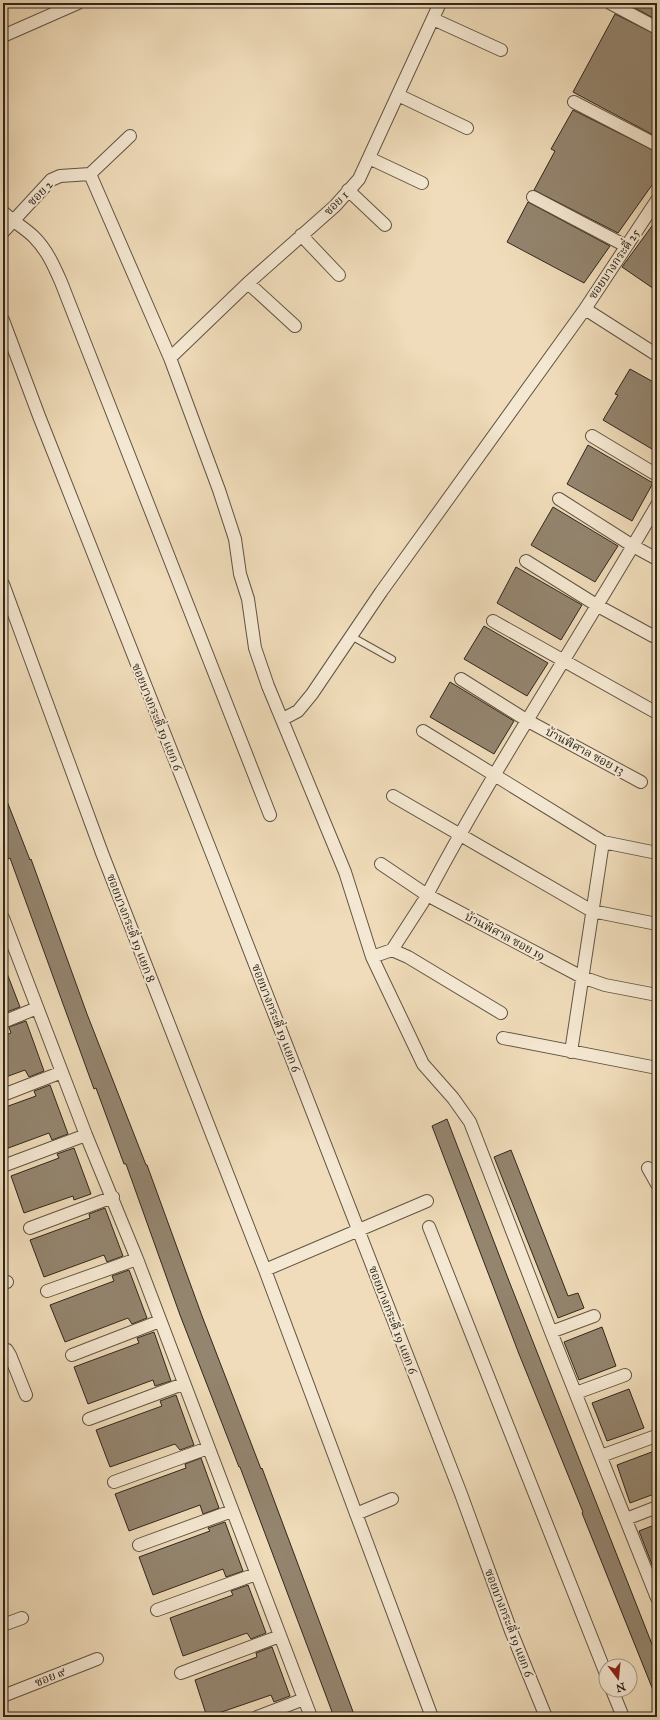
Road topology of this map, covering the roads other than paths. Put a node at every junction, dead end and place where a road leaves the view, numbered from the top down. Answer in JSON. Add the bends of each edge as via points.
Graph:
{"nodes":[{"id":1,"x":78,"y":3,"type":"edge"},
{"id":2,"x":440,"y":3,"type":"edge"},
{"id":3,"x":610,"y":3,"type":"edge"},
{"id":4,"x":433,"y":19,"type":"junction"},
{"id":5,"x":657,"y":28,"type":"edge"},
{"id":6,"x":3,"y":36,"type":"edge"},
{"id":7,"x":501,"y":50,"type":"dead end"},
{"id":8,"x":398,"y":94,"type":"junction"},
{"id":9,"x":574,"y":102,"type":"dead end"},
{"id":10,"x":467,"y":128,"type":"dead end"},
{"id":11,"x":130,"y":136,"type":"dead end"},
{"id":12,"x":657,"y":145,"type":"edge"},
{"id":13,"x":369,"y":158,"type":"junction"},
{"id":14,"x":90,"y":174,"type":"junction"},
{"id":15,"x":422,"y":183,"type":"dead end"},
{"id":16,"x":348,"y":190,"type":"junction"},
{"id":17,"x":533,"y":197,"type":"dead end"},
{"id":18,"x":657,"y":200,"type":"edge"},
{"id":19,"x":3,"y":212,"type":"edge"},
{"id":20,"x":12,"y":221,"type":"junction"},
{"id":21,"x":385,"y":225,"type":"dead end"},
{"id":22,"x":3,"y":232,"type":"edge"},
{"id":23,"x":301,"y":235,"type":"junction"},
{"id":24,"x":626,"y":246,"type":"junction"},
{"id":25,"x":339,"y":275,"type":"dead end"},
{"id":26,"x":248,"y":283,"type":"junction"},
{"id":27,"x":585,"y":308,"type":"junction"},
{"id":28,"x":3,"y":320,"type":"edge"},
{"id":29,"x":294,"y":326,"type":"dead end"},
{"id":30,"x":657,"y":355,"type":"edge"},
{"id":31,"x":170,"y":358,"type":"junction"},
{"id":32,"x":592,"y":436,"type":"dead end"},
{"id":33,"x":657,"y":475,"type":"edge"},
{"id":34,"x":559,"y":499,"type":"dead end"},
{"id":35,"x":657,"y":505,"type":"edge"},
{"id":36,"x":633,"y":546,"type":"junction"},
{"id":37,"x":657,"y":559,"type":"edge"},
{"id":38,"x":526,"y":561,"type":"dead end"},
{"id":39,"x":3,"y":584,"type":"edge"},
{"id":40,"x":598,"y":606,"type":"junction"},
{"id":41,"x":493,"y":621,"type":"dead end"},
{"id":42,"x":351,"y":636,"type":"junction"},
{"id":43,"x":653,"y":636,"type":"dead end"},
{"id":44,"x":392,"y":659,"type":"dead end"},
{"id":45,"x":565,"y":660,"type":"junction"},
{"id":46,"x":461,"y":679,"type":"dead end"},
{"id":47,"x":655,"y":708,"type":"edge"},
{"id":48,"x":283,"y":719,"type":"junction"},
{"id":49,"x":528,"y":721,"type":"junction"},
{"id":50,"x":423,"y":731,"type":"dead end"},
{"id":51,"x":494,"y":776,"type":"junction"},
{"id":52,"x":642,"y":782,"type":"dead end"},
{"id":53,"x":393,"y":796,"type":"dead end"},
{"id":54,"x":270,"y":815,"type":"dead end"},
{"id":55,"x":459,"y":834,"type":"junction"},
{"id":56,"x":603,"y":842,"type":"junction"},
{"id":57,"x":657,"y":853,"type":"edge"},
{"id":58,"x":381,"y":864,"type":"dead end"},
{"id":59,"x":425,"y":898,"type":"junction"},
{"id":60,"x":592,"y":911,"type":"junction"},
{"id":61,"x":3,"y":918,"type":"edge"},
{"id":62,"x":657,"y":924,"type":"edge"},
{"id":63,"x":8,"y":948,"type":"edge"},
{"id":64,"x":392,"y":950,"type":"junction"},
{"id":65,"x":372,"y":957,"type":"junction"},
{"id":66,"x":582,"y":977,"type":"junction"},
{"id":67,"x":657,"y":995,"type":"edge"},
{"id":68,"x":37,"y":1008,"type":"junction"},
{"id":69,"x":501,"y":1013,"type":"dead end"},
{"id":70,"x":3,"y":1022,"type":"edge"},
{"id":71,"x":503,"y":1038,"type":"dead end"},
{"id":72,"x":571,"y":1052,"type":"junction"},
{"id":73,"x":657,"y":1068,"type":"edge"},
{"id":74,"x":62,"y":1072,"type":"junction"},
{"id":75,"x":3,"y":1095,"type":"edge"},
{"id":76,"x":86,"y":1135,"type":"junction"},
{"id":77,"x":3,"y":1166,"type":"edge"},
{"id":78,"x":648,"y":1168,"type":"dead end"},
{"id":79,"x":657,"y":1184,"type":"edge"},
{"id":80,"x":113,"y":1197,"type":"junction"},
{"id":81,"x":428,"y":1201,"type":"dead end"},
{"id":82,"x":429,"y":1227,"type":"dead end"},
{"id":83,"x":30,"y":1228,"type":"dead end"},
{"id":84,"x":358,"y":1230,"type":"junction"},
{"id":85,"x":137,"y":1260,"type":"junction"},
{"id":86,"x":264,"y":1270,"type":"junction"},
{"id":87,"x":47,"y":1291,"type":"dead end"},
{"id":88,"x":594,"y":1316,"type":"dead end"},
{"id":89,"x":160,"y":1321,"type":"junction"},
{"id":90,"x":551,"y":1332,"type":"junction"},
{"id":91,"x":3,"y":1350,"type":"edge"},
{"id":92,"x":72,"y":1355,"type":"dead end"},
{"id":93,"x":625,"y":1375,"type":"dead end"},
{"id":94,"x":183,"y":1384,"type":"junction"},
{"id":95,"x":576,"y":1393,"type":"junction"},
{"id":96,"x":26,"y":1395,"type":"dead end"},
{"id":97,"x":89,"y":1420,"type":"dead end"},
{"id":98,"x":656,"y":1436,"type":"dead end"},
{"id":99,"x":208,"y":1448,"type":"junction"},
{"id":100,"x":601,"y":1456,"type":"junction"},
{"id":101,"x":114,"y":1482,"type":"dead end"},
{"id":102,"x":392,"y":1499,"type":"dead end"},
{"id":103,"x":657,"y":1507,"type":"edge"},
{"id":104,"x":232,"y":1511,"type":"junction"},
{"id":105,"x":356,"y":1514,"type":"junction"},
{"id":106,"x":626,"y":1519,"type":"junction"},
{"id":107,"x":139,"y":1545,"type":"dead end"},
{"id":108,"x":256,"y":1574,"type":"junction"},
{"id":109,"x":654,"y":1580,"type":"edge"},
{"id":110,"x":657,"y":1598,"type":"edge"},
{"id":111,"x":156,"y":1610,"type":"dead end"},
{"id":112,"x":22,"y":1618,"type":"dead end"},
{"id":113,"x":3,"y":1625,"type":"edge"},
{"id":114,"x":280,"y":1636,"type":"junction"},
{"id":115,"x":600,"y":1658,"type":"edge"},
{"id":116,"x":97,"y":1659,"type":"dead end"},
{"id":117,"x":181,"y":1673,"type":"dead end"},
{"id":118,"x":3,"y":1696,"type":"edge"},
{"id":119,"x":615,"y":1698,"type":"edge"},
{"id":120,"x":304,"y":1699,"type":"junction"},
{"id":121,"x":257,"y":1717,"type":"edge"},
{"id":122,"x":311,"y":1717,"type":"edge"},
{"id":123,"x":432,"y":1717,"type":"edge"},
{"id":124,"x":546,"y":1717,"type":"edge"},
{"id":125,"x":623,"y":1717,"type":"edge"}],
"edges":[{"from":1,"to":6,"type":"street"},
{"from":2,"to":4,"type":"street","name":"ซอย 1"},
{"from":3,"to":5,"type":"street"},
{"from":4,"to":7,"type":"street"},
{"from":4,"to":8,"type":"street","name":"ซอย 1"},
{"from":8,"to":10,"type":"street"},
{"from":8,"to":13,"type":"street","name":"ซอย 1"},
{"from":9,"to":12,"type":"street"},
{"from":11,"to":14,"type":"street"},
{"from":13,"to":15,"type":"street"},
{"from":13,"to":16,"type":"street","name":"ซอย 1","via":[[359,179]]},
{"from":14,"to":20,"type":"street","name":"ซอย 2","via":[[60,176],[51,180]]},
{"from":14,"to":31,"type":"street"},
{"from":16,"to":21,"type":"street"},
{"from":16,"to":23,"type":"street","name":"ซอย 1","via":[[335,206]]},
{"from":17,"to":24,"type":"street"},
{"from":18,"to":24,"type":"street","name":"ซอยบางกระดี่ 25"},
{"from":19,"to":20,"type":"street"},
{"from":20,"to":22,"type":"street","name":"ซอย 2"},
{"from":20,"to":54,"type":"street","via":[[33,236],[44,250],[61,282]]},
{"from":23,"to":25,"type":"street"},
{"from":23,"to":26,"type":"street","name":"ซอย 1"},
{"from":24,"to":27,"type":"street","name":"ซอยบางกระดี่ 25"},
{"from":26,"to":29,"type":"street"},
{"from":26,"to":31,"type":"street","name":"ซอย 1"},
{"from":27,"to":30,"type":"street"},
{"from":27,"to":42,"type":"street","name":"ซอยบางกระดี่ 25"},
{"from":28,"to":84,"type":"street","name":"ซอยบางกระดี่ 19 แยก 6","via":[[38,416]]},
{"from":31,"to":48,"type":"street","via":[[236,539],[240,574],[248,598],[255,648]]},
{"from":32,"to":33,"type":"street"},
{"from":34,"to":36,"type":"street"},
{"from":35,"to":36,"type":"street"},
{"from":36,"to":37,"type":"street"},
{"from":36,"to":40,"type":"street"},
{"from":38,"to":40,"type":"street"},
{"from":39,"to":86,"type":"street","name":"ซอยบางกระดี่ 19 แยก 8","via":[[102,853]]},
{"from":40,"to":43,"type":"street"},
{"from":40,"to":45,"type":"street"},
{"from":41,"to":45,"type":"street"},
{"from":42,"to":44,"type":"lane"},
{"from":42,"to":48,"type":"street","name":"ซอยบางกระดี่ 25","via":[[312,694],[298,711]]},
{"from":45,"to":47,"type":"street"},
{"from":45,"to":49,"type":"street"},
{"from":46,"to":49,"type":"street","name":"บ้านพิศาล ซอย 13"},
{"from":48,"to":65,"type":"street","via":[[345,872]]},
{"from":49,"to":51,"type":"street"},
{"from":49,"to":52,"type":"street","name":"บ้านพิศาล ซอย 13"},
{"from":50,"to":51,"type":"street"},
{"from":51,"to":55,"type":"street"},
{"from":51,"to":56,"type":"street"},
{"from":53,"to":55,"type":"street"},
{"from":55,"to":59,"type":"street"},
{"from":55,"to":60,"type":"street"},
{"from":56,"to":57,"type":"street"},
{"from":56,"to":60,"type":"street"},
{"from":58,"to":59,"type":"street","name":"บ้านพิศาล ซอย 19"},
{"from":59,"to":64,"type":"street"},
{"from":59,"to":66,"type":"street","name":"บ้านพิศาล ซอย 19"},
{"from":60,"to":62,"type":"street"},
{"from":60,"to":66,"type":"street"},
{"from":61,"to":63,"type":"street"},
{"from":63,"to":68,"type":"street"},
{"from":64,"to":65,"type":"street"},
{"from":64,"to":69,"type":"street"},
{"from":65,"to":90,"type":"street","via":[[423,1064],[470,1122]]},
{"from":66,"to":67,"type":"street","name":"บ้านพิศาล ซอย 19","via":[[604,985]]},
{"from":66,"to":72,"type":"street"},
{"from":68,"to":70,"type":"street"},
{"from":68,"to":74,"type":"street"},
{"from":71,"to":72,"type":"street"},
{"from":72,"to":73,"type":"street"},
{"from":74,"to":75,"type":"street"},
{"from":74,"to":76,"type":"street"},
{"from":76,"to":77,"type":"street"},
{"from":76,"to":80,"type":"street"},
{"from":78,"to":79,"type":"street"},
{"from":80,"to":83,"type":"street"},
{"from":80,"to":85,"type":"street"},
{"from":81,"to":84,"type":"street"},
{"from":82,"to":115,"type":"street"},
{"from":84,"to":86,"type":"street"},
{"from":84,"to":124,"type":"street","name":"ซอยบางกระดี่ 19 แยก 6"},
{"from":85,"to":87,"type":"street"},
{"from":85,"to":89,"type":"street"},
{"from":86,"to":105,"type":"street"},
{"from":88,"to":90,"type":"street"},
{"from":89,"to":92,"type":"street"},
{"from":89,"to":94,"type":"street"},
{"from":90,"to":95,"type":"street"},
{"from":91,"to":96,"type":"street","via":[[9,1352]]},
{"from":93,"to":95,"type":"street"},
{"from":94,"to":97,"type":"street"},
{"from":94,"to":99,"type":"street"},
{"from":95,"to":100,"type":"street"},
{"from":98,"to":100,"type":"street"},
{"from":99,"to":101,"type":"street"},
{"from":99,"to":104,"type":"street"},
{"from":100,"to":106,"type":"street"},
{"from":102,"to":105,"type":"street"},
{"from":103,"to":106,"type":"street"},
{"from":104,"to":107,"type":"street"},
{"from":104,"to":108,"type":"street"},
{"from":105,"to":123,"type":"street"},
{"from":106,"to":109,"type":"street"},
{"from":108,"to":111,"type":"street"},
{"from":108,"to":114,"type":"street"},
{"from":109,"to":110,"type":"street"},
{"from":112,"to":113,"type":"street"},
{"from":114,"to":117,"type":"street"},
{"from":114,"to":120,"type":"street"},
{"from":116,"to":118,"type":"street","name":"ซอย ๙"},
{"from":119,"to":125,"type":"street"},
{"from":120,"to":121,"type":"street"},
{"from":120,"to":122,"type":"street"}]}
